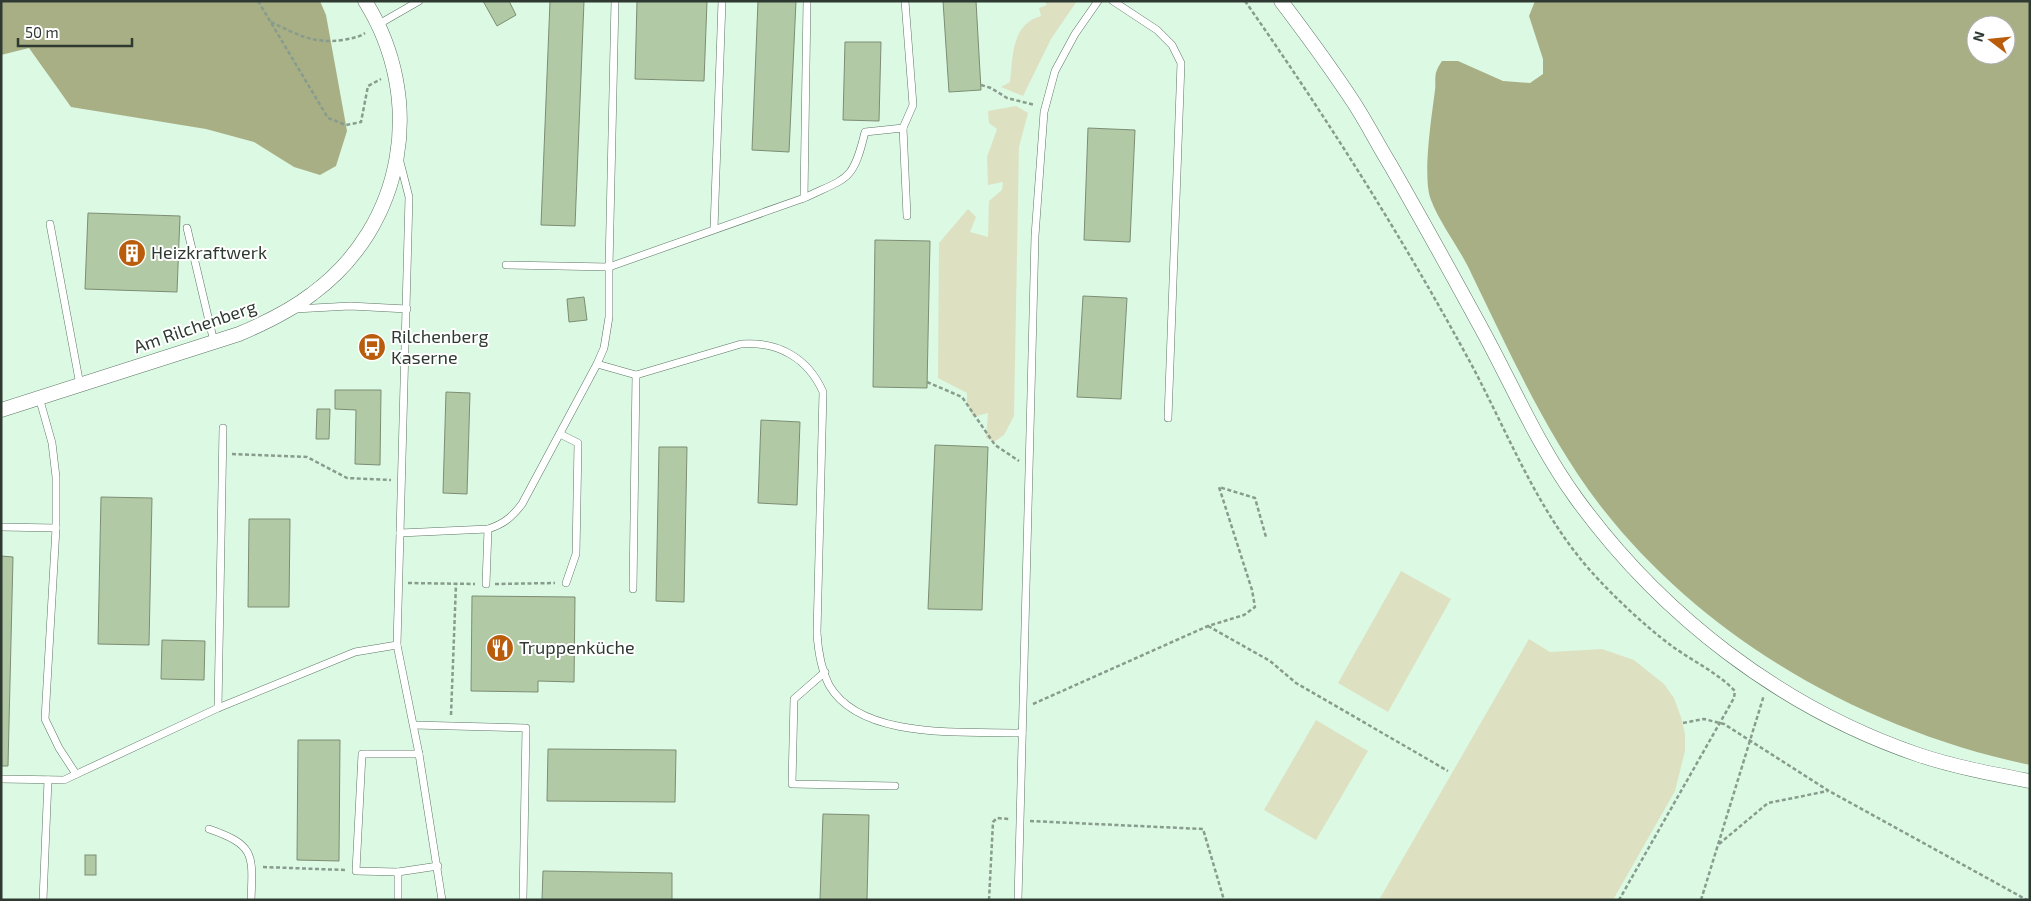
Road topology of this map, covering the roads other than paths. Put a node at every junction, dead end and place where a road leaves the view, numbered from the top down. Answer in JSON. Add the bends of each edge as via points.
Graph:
{"nodes":[{"id":1,"x":365,"y":1,"type":"edge"},
{"id":2,"x":419,"y":1,"type":"edge"},
{"id":3,"x":615,"y":1,"type":"edge"},
{"id":4,"x":722,"y":1,"type":"edge"},
{"id":5,"x":807,"y":1,"type":"edge"},
{"id":6,"x":905,"y":1,"type":"edge"},
{"id":7,"x":1098,"y":1,"type":"edge"},
{"id":8,"x":1113,"y":1,"type":"edge"},
{"id":9,"x":1282,"y":1,"type":"edge"},
{"id":10,"x":379,"y":24,"type":"junction"},
{"id":11,"x":904,"y":128,"type":"junction"},
{"id":12,"x":398,"y":155,"type":"junction"},
{"id":13,"x":804,"y":198,"type":"junction"},
{"id":14,"x":907,"y":216,"type":"dead end"},
{"id":15,"x":50,"y":224,"type":"dead end"},
{"id":16,"x":187,"y":228,"type":"dead end"},
{"id":17,"x":714,"y":229,"type":"junction"},
{"id":18,"x":506,"y":266,"type":"dead end"},
{"id":19,"x":610,"y":268,"type":"junction"},
{"id":20,"x":406,"y":309,"type":"junction"},
{"id":21,"x":287,"y":310,"type":"junction"},
{"id":22,"x":214,"y":342,"type":"junction"},
{"id":23,"x":597,"y":364,"type":"junction"},
{"id":24,"x":636,"y":375,"type":"junction"},
{"id":25,"x":80,"y":385,"type":"junction"},
{"id":26,"x":39,"y":398,"type":"junction"},
{"id":27,"x":1,"y":410,"type":"edge"},
{"id":28,"x":1168,"y":418,"type":"dead end"},
{"id":29,"x":223,"y":428,"type":"dead end"},
{"id":30,"x":560,"y":434,"type":"junction"},
{"id":31,"x":1,"y":528,"type":"edge"},
{"id":32,"x":56,"y":528,"type":"junction"},
{"id":33,"x":488,"y":529,"type":"junction"},
{"id":34,"x":400,"y":533,"type":"junction"},
{"id":35,"x":566,"y":583,"type":"dead end"},
{"id":36,"x":486,"y":584,"type":"dead end"},
{"id":37,"x":633,"y":589,"type":"dead end"},
{"id":38,"x":397,"y":646,"type":"junction"},
{"id":39,"x":825,"y":672,"type":"junction"},
{"id":40,"x":218,"y":708,"type":"junction"},
{"id":41,"x":414,"y":724,"type":"junction"},
{"id":42,"x":1022,"y":733,"type":"junction"},
{"id":43,"x":419,"y":754,"type":"junction"},
{"id":44,"x":76,"y":774,"type":"junction"},
{"id":45,"x":1,"y":779,"type":"edge"},
{"id":46,"x":48,"y":780,"type":"junction"},
{"id":47,"x":2030,"y":781,"type":"edge"},
{"id":48,"x":895,"y":786,"type":"dead end"},
{"id":49,"x":209,"y":829,"type":"dead end"},
{"id":50,"x":438,"y":866,"type":"junction"},
{"id":51,"x":398,"y":872,"type":"junction"},
{"id":52,"x":43,"y":900,"type":"edge"},
{"id":53,"x":251,"y":900,"type":"edge"},
{"id":54,"x":398,"y":900,"type":"edge"},
{"id":55,"x":442,"y":900,"type":"edge"},
{"id":56,"x":523,"y":900,"type":"edge"},
{"id":57,"x":1018,"y":900,"type":"edge"}],
"edges":[{"from":1,"to":10,"type":"street","name":"Am Rilchenberg"},
{"from":2,"to":10,"type":"lane"},
{"from":3,"to":19,"type":"lane"},
{"from":4,"to":17,"type":"lane"},
{"from":5,"to":13,"type":"lane"},
{"from":6,"to":11,"type":"lane","via":[[913,105]]},
{"from":7,"to":42,"type":"lane","via":[[1074,34],[1055,71],[1045,108],[1035,236]]},
{"from":8,"to":28,"type":"lane","via":[[1157,30],[1172,45],[1181,63]]},
{"from":9,"to":47,"type":"street","via":[[1355,104],[1453,276],[1530,422],[1574,495],[1625,560],[1661,598],[1770,683],[1873,737],[1920,755]]},
{"from":10,"to":12,"type":"street","name":"Am Rilchenberg","via":[[395,72],[400,112]]},
{"from":11,"to":13,"type":"lane","via":[[865,132],[851,173]]},
{"from":11,"to":14,"type":"lane"},
{"from":12,"to":20,"type":"lane","via":[[409,197]]},
{"from":12,"to":21,"type":"street","name":"Am Rilchenberg","via":[[385,197],[361,244],[328,281]]},
{"from":13,"to":17,"type":"lane"},
{"from":15,"to":25,"type":"lane"},
{"from":16,"to":22,"type":"lane"},
{"from":17,"to":19,"type":"lane"},
{"from":18,"to":19,"type":"lane"},
{"from":19,"to":23,"type":"lane","via":[[608,332]]},
{"from":20,"to":21,"type":"lane","via":[[350,306]]},
{"from":20,"to":34,"type":"lane"},
{"from":21,"to":22,"type":"street","name":"Am Rilchenberg","via":[[267,322]]},
{"from":22,"to":25,"type":"street","name":"Am Rilchenberg"},
{"from":23,"to":24,"type":"lane"},
{"from":23,"to":30,"type":"lane"},
{"from":24,"to":37,"type":"lane"},
{"from":24,"to":39,"type":"lane","via":[[741,344],[759,343],[790,353],[816,377],[823,392],[817,633],[818,654]]},
{"from":25,"to":26,"type":"street","name":"Am Rilchenberg"},
{"from":26,"to":27,"type":"street","name":"Am Rilchenberg"},
{"from":26,"to":32,"type":"lane","via":[[52,443]]},
{"from":29,"to":40,"type":"lane"},
{"from":30,"to":33,"type":"lane","via":[[513,516],[502,525]]},
{"from":30,"to":35,"type":"lane","via":[[578,443],[576,554]]},
{"from":31,"to":32,"type":"lane"},
{"from":32,"to":44,"type":"lane","via":[[46,720]]},
{"from":33,"to":34,"type":"lane"},
{"from":33,"to":36,"type":"lane"},
{"from":34,"to":38,"type":"lane"},
{"from":38,"to":40,"type":"lane","via":[[355,652]]},
{"from":38,"to":41,"type":"lane"},
{"from":39,"to":42,"type":"lane","via":[[830,686],[852,710],[886,724],[915,729]]},
{"from":39,"to":48,"type":"lane","via":[[794,699],[792,784]]},
{"from":40,"to":44,"type":"lane"},
{"from":41,"to":43,"type":"lane"},
{"from":41,"to":56,"type":"lane","via":[[526,728]]},
{"from":42,"to":57,"type":"lane"},
{"from":43,"to":50,"type":"lane"},
{"from":43,"to":51,"type":"lane","via":[[362,754],[356,871]]},
{"from":44,"to":46,"type":"lane","via":[[64,780]]},
{"from":45,"to":46,"type":"lane"},
{"from":46,"to":52,"type":"lane"},
{"from":49,"to":53,"type":"lane","via":[[240,842],[249,852],[253,867]]},
{"from":50,"to":51,"type":"lane"},
{"from":50,"to":55,"type":"lane"},
{"from":51,"to":54,"type":"lane"}]}
